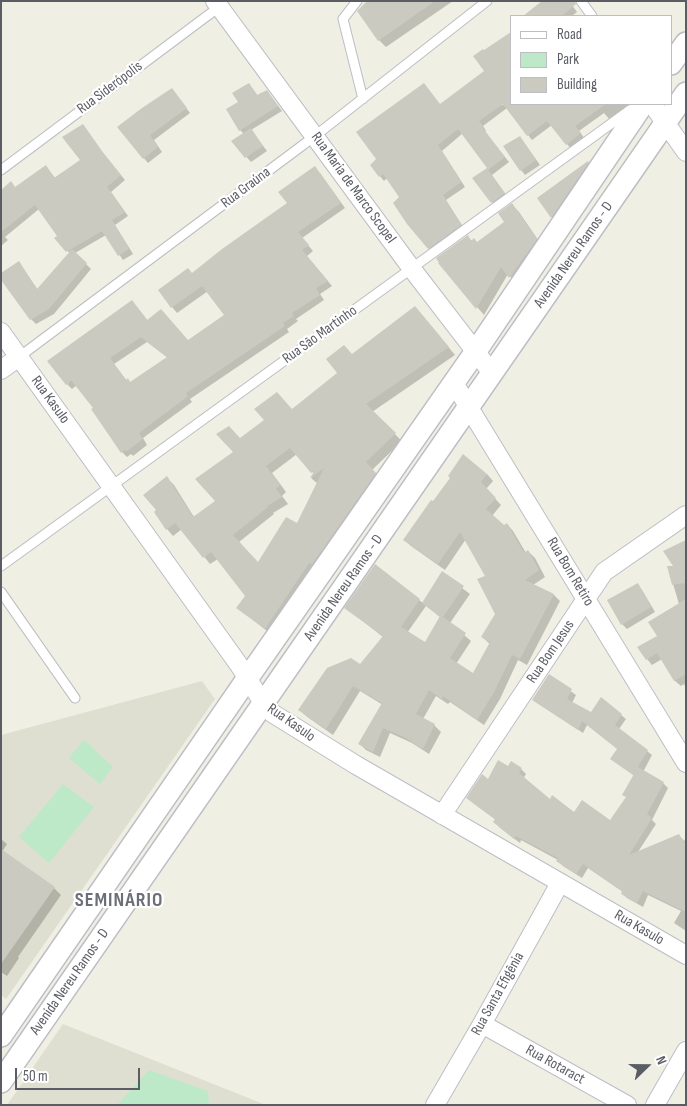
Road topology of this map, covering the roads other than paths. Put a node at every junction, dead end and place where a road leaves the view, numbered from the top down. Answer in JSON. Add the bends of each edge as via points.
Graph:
{"nodes":[{"id":1,"x":357,"y":1,"type":"edge"},
{"id":2,"x":487,"y":1,"type":"edge"},
{"id":3,"x":582,"y":1,"type":"edge"},
{"id":4,"x":217,"y":4,"type":"edge"},
{"id":5,"x":591,"y":15,"type":"edge"},
{"id":6,"x":686,"y":43,"type":"edge"},
{"id":7,"x":672,"y":63,"type":"edge"},
{"id":8,"x":686,"y":93,"type":"edge"},
{"id":9,"x":362,"y":99,"type":"junction"},
{"id":10,"x":638,"y":105,"type":"edge"},
{"id":11,"x":642,"y":105,"type":"edge"},
{"id":12,"x":653,"y":105,"type":"edge"},
{"id":13,"x":666,"y":122,"type":"junction"},
{"id":14,"x":315,"y":136,"type":"junction"},
{"id":15,"x":686,"y":152,"type":"edge"},
{"id":16,"x":1,"y":170,"type":"edge"},
{"id":17,"x":412,"y":269,"type":"junction"},
{"id":18,"x":1,"y":332,"type":"edge"},
{"id":19,"x":476,"y":351,"type":"junction"},
{"id":20,"x":19,"y":357,"type":"junction"},
{"id":21,"x":1,"y":370,"type":"edge"},
{"id":22,"x":492,"y":373,"type":"junction"},
{"id":23,"x":454,"y":383,"type":"junction"},
{"id":24,"x":469,"y":406,"type":"junction"},
{"id":25,"x":112,"y":486,"type":"junction"},
{"id":26,"x":686,"y":515,"type":"edge"},
{"id":27,"x":1,"y":566,"type":"edge"},
{"id":28,"x":1,"y":592,"type":"edge"},
{"id":29,"x":587,"y":600,"type":"junction"},
{"id":30,"x":248,"y":679,"type":"junction"},
{"id":31,"x":75,"y":698,"type":"dead end"},
{"id":32,"x":263,"y":703,"type":"junction"},
{"id":33,"x":680,"y":741,"type":"edge"},
{"id":34,"x":686,"y":762,"type":"edge"},
{"id":35,"x":442,"y":815,"type":"junction"},
{"id":36,"x":560,"y":883,"type":"junction"},
{"id":37,"x":686,"y":955,"type":"edge"},
{"id":38,"x":482,"y":1024,"type":"junction"},
{"id":39,"x":1,"y":1036,"type":"edge"},
{"id":40,"x":686,"y":1050,"type":"edge"},
{"id":41,"x":1,"y":1082,"type":"edge"},
{"id":42,"x":435,"y":1105,"type":"edge"},
{"id":43,"x":627,"y":1105,"type":"edge"},
{"id":44,"x":655,"y":1105,"type":"edge"}],
"edges":[{"from":1,"to":9,"type":"lane","via":[[343,20]]},
{"from":2,"to":9,"type":"lane","name":"Rua Graúna"},
{"from":3,"to":5,"type":"lane"},
{"from":4,"to":14,"type":"street","name":"Rua Maria de Marco Scopel"},
{"from":4,"to":16,"type":"lane","name":"Rua Siderópolis"},
{"from":6,"to":7,"type":"street"},
{"from":8,"to":13,"type":"street","name":"Avenida Nereu Ramos - D"},
{"from":9,"to":14,"type":"lane","name":"Rua Graúna"},
{"from":10,"to":17,"type":"lane","name":"Rua São Martinho"},
{"from":11,"to":19,"type":"street","name":"Avenida Nereu Ramos - D"},
{"from":12,"to":13,"type":"street"},
{"from":13,"to":15,"type":"street"},
{"from":13,"to":22,"type":"street","name":"Avenida Nereu Ramos - D"},
{"from":14,"to":17,"type":"street","name":"Rua Maria de Marco Scopel"},
{"from":14,"to":20,"type":"lane","name":"Rua Graúna"},
{"from":17,"to":19,"type":"street","name":"Rua Maria de Marco Scopel"},
{"from":17,"to":25,"type":"lane","name":"Rua São Martinho"},
{"from":18,"to":20,"type":"street","name":"Rua Kasulo"},
{"from":19,"to":22,"type":"street","name":"Rua Maria de Marco Scopel"},
{"from":19,"to":23,"type":"street","name":"Avenida Nereu Ramos - D"},
{"from":20,"to":21,"type":"street","name":"Rua Graúna"},
{"from":20,"to":25,"type":"street","name":"Rua Kasulo"},
{"from":22,"to":24,"type":"street","name":"Avenida Nereu Ramos - D"},
{"from":23,"to":24,"type":"street","name":"Rua Bom Retiro"},
{"from":23,"to":30,"type":"street","name":"Avenida Nereu Ramos - D"},
{"from":24,"to":29,"type":"street","name":"Rua Bom Retiro"},
{"from":24,"to":32,"type":"street","name":"Avenida Nereu Ramos - D"},
{"from":25,"to":27,"type":"lane","name":"Rua São Martinho"},
{"from":25,"to":30,"type":"street","name":"Rua Kasulo"},
{"from":26,"to":29,"type":"street","name":"Rua Bom Jesus","via":[[604,572]]},
{"from":28,"to":31,"type":"lane"},
{"from":29,"to":33,"type":"street","name":"Rua Bom Retiro"},
{"from":29,"to":35,"type":"street","name":"Rua Bom Jesus"},
{"from":30,"to":32,"type":"street","name":"Rua Kasulo"},
{"from":30,"to":39,"type":"street","name":"Avenida Nereu Ramos - D"},
{"from":32,"to":35,"type":"street","name":"Rua Kasulo","via":[[272,713]]},
{"from":32,"to":41,"type":"street","name":"Avenida Nereu Ramos - D"},
{"from":33,"to":34,"type":"street","name":"Rua Bom Retiro"},
{"from":35,"to":36,"type":"street","name":"Rua Kasulo"},
{"from":36,"to":37,"type":"street","name":"Rua Kasulo"},
{"from":36,"to":38,"type":"street","name":"Rua Santa Efigênia"},
{"from":38,"to":42,"type":"street","name":"Rua Santa Efigênia"},
{"from":38,"to":43,"type":"street","name":"Rua Rotaract"},
{"from":40,"to":44,"type":"street"}]}
